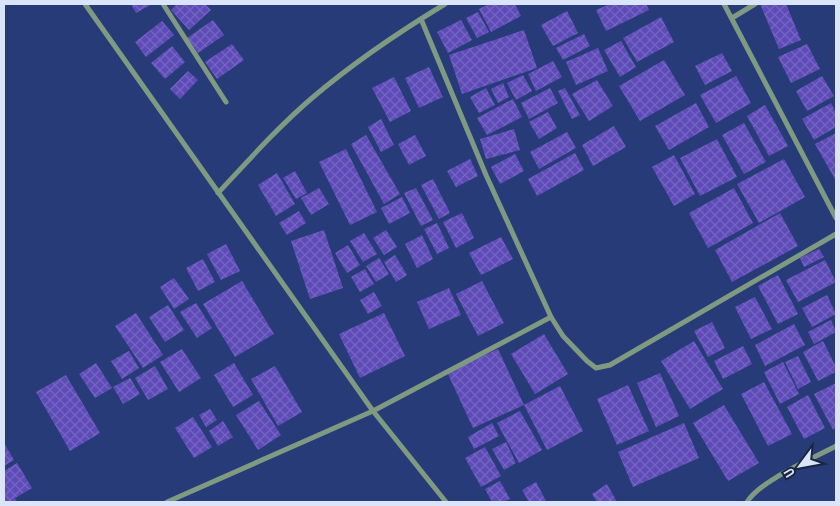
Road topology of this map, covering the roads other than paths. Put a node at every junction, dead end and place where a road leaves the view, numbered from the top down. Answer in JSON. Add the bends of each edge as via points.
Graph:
{"nodes":[{"id":1,"x":85,"y":4,"type":"edge"},
{"id":2,"x":163,"y":4,"type":"edge"},
{"id":3,"x":446,"y":4,"type":"edge"},
{"id":4,"x":724,"y":4,"type":"edge"},
{"id":5,"x":755,"y":4,"type":"edge"},
{"id":6,"x":732,"y":18,"type":"junction"},
{"id":7,"x":420,"y":19,"type":"junction"},
{"id":8,"x":226,"y":102,"type":"dead end"},
{"id":9,"x":218,"y":193,"type":"junction"},
{"id":10,"x":836,"y":218,"type":"edge"},
{"id":11,"x":836,"y":234,"type":"edge"},
{"id":12,"x":552,"y":317,"type":"junction"},
{"id":13,"x":373,"y":411,"type":"junction"},
{"id":14,"x":836,"y":446,"type":"edge"},
{"id":15,"x":167,"y":502,"type":"edge"},
{"id":16,"x":446,"y":502,"type":"edge"},
{"id":17,"x":747,"y":502,"type":"edge"}],
"edges":[{"from":1,"to":9,"type":"street"},
{"from":2,"to":8,"type":"street"},
{"from":3,"to":7,"type":"street"},
{"from":4,"to":6,"type":"street"},
{"from":5,"to":6,"type":"street"},
{"from":6,"to":10,"type":"street"},
{"from":7,"to":9,"type":"street","via":[[371,51],[312,99]]},
{"from":7,"to":12,"type":"street","via":[[486,175]]},
{"from":9,"to":13,"type":"street"},
{"from":11,"to":12,"type":"street","via":[[610,365],[596,368],[587,361],[563,336]]},
{"from":12,"to":13,"type":"street"},
{"from":13,"to":15,"type":"street"},
{"from":13,"to":16,"type":"street"},
{"from":14,"to":17,"type":"street","via":[[768,483]]}]}
